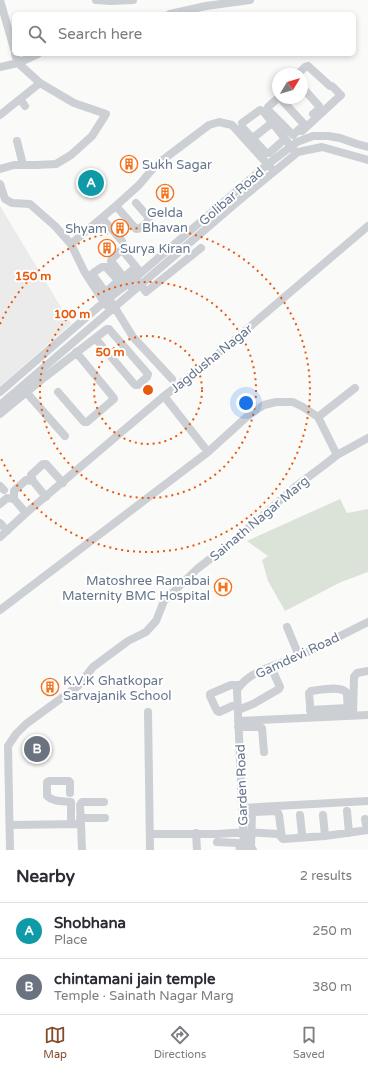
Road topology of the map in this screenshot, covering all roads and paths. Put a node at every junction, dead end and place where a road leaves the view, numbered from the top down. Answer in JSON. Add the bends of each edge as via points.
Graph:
{"nodes":[{"id":1,"x":0,"y":0,"type":"edge"},
{"id":2,"x":96,"y":0,"type":"edge"},
{"id":3,"x":133,"y":0,"type":"edge"},
{"id":4,"x":250,"y":0,"type":"edge"},
{"id":5,"x":206,"y":3,"type":"edge"},
{"id":6,"x":177,"y":12,"type":"edge"},
{"id":7,"x":12,"y":42,"type":"edge"},
{"id":8,"x":16,"y":56,"type":"edge"},
{"id":9,"x":34,"y":56,"type":"edge"},
{"id":10,"x":18,"y":63,"type":"junction"},
{"id":11,"x":0,"y":67,"type":"edge"},
{"id":12,"x":304,"y":68,"type":"edge"},
{"id":13,"x":40,"y":83,"type":"junction"},
{"id":14,"x":308,"y":88,"type":"edge"},
{"id":15,"x":308,"y":93,"type":"edge"},
{"id":16,"x":272,"y":104,"type":"edge"},
{"id":17,"x":285,"y":104,"type":"edge"},
{"id":18,"x":293,"y":104,"type":"edge"},
{"id":19,"x":325,"y":106,"type":"junction"},
{"id":20,"x":0,"y":115,"type":"edge"},
{"id":21,"x":308,"y":121,"type":"junction"},
{"id":22,"x":272,"y":122,"type":"junction"},
{"id":23,"x":285,"y":138,"type":"junction"},
{"id":24,"x":294,"y":140,"type":"junction"},
{"id":25,"x":17,"y":141,"type":"dead end"},
{"id":26,"x":250,"y":141,"type":"junction"},
{"id":27,"x":357,"y":144,"type":"junction"},
{"id":28,"x":368,"y":147,"type":"edge"},
{"id":29,"x":297,"y":152,"type":"junction"},
{"id":30,"x":350,"y":155,"type":"junction"},
{"id":31,"x":368,"y":160,"type":"edge"},
{"id":32,"x":268,"y":164,"type":"junction"},
{"id":33,"x":23,"y":165,"type":"junction"},
{"id":34,"x":0,"y":170,"type":"edge"},
{"id":35,"x":274,"y":172,"type":"junction"},
{"id":36,"x":0,"y":184,"type":"edge"},
{"id":37,"x":136,"y":203,"type":"dead end"},
{"id":38,"x":116,"y":206,"type":"junction"},
{"id":39,"x":221,"y":210,"type":"junction"},
{"id":40,"x":102,"y":218,"type":"junction"},
{"id":41,"x":368,"y":226,"type":"edge"},
{"id":42,"x":122,"y":241,"type":"dead end"},
{"id":43,"x":71,"y":244,"type":"junction"},
{"id":44,"x":201,"y":248,"type":"dead end"},
{"id":45,"x":131,"y":280,"type":"junction"},
{"id":46,"x":106,"y":300,"type":"junction"},
{"id":47,"x":112,"y":308,"type":"junction"},
{"id":48,"x":95,"y":338,"type":"junction"},
{"id":49,"x":76,"y":352,"type":"junction"},
{"id":50,"x":172,"y":379,"type":"dead end"},
{"id":51,"x":355,"y":388,"type":"dead end"},
{"id":52,"x":0,"y":392,"type":"edge"},
{"id":53,"x":26,"y":392,"type":"junction"},
{"id":54,"x":58,"y":392,"type":"dead end"},
{"id":55,"x":164,"y":396,"type":"junction"},
{"id":56,"x":0,"y":405,"type":"edge"},
{"id":57,"x":0,"y":414,"type":"edge"},
{"id":58,"x":318,"y":417,"type":"junction"},
{"id":59,"x":65,"y":436,"type":"dead end"},
{"id":60,"x":368,"y":438,"type":"edge"},
{"id":61,"x":208,"y":452,"type":"junction"},
{"id":62,"x":337,"y":455,"type":"junction"},
{"id":63,"x":34,"y":481,"type":"junction"},
{"id":64,"x":63,"y":483,"type":"junction"},
{"id":65,"x":46,"y":497,"type":"junction"},
{"id":66,"x":14,"y":499,"type":"junction"},
{"id":67,"x":0,"y":504,"type":"edge"},
{"id":68,"x":26,"y":513,"type":"junction"},
{"id":69,"x":0,"y":523,"type":"edge"},
{"id":70,"x":7,"y":531,"type":"junction"},
{"id":71,"x":0,"y":537,"type":"edge"},
{"id":72,"x":0,"y":610,"type":"edge"},
{"id":73,"x":368,"y":622,"type":"edge"},
{"id":74,"x":287,"y":627,"type":"dead end"},
{"id":75,"x":299,"y":656,"type":"junction"},
{"id":76,"x":271,"y":668,"type":"junction"},
{"id":77,"x":368,"y":671,"type":"edge"},
{"id":78,"x":240,"y":685,"type":"junction"},
{"id":79,"x":230,"y":686,"type":"junction"},
{"id":80,"x":236,"y":707,"type":"junction"},
{"id":81,"x":148,"y":712,"type":"dead end"},
{"id":82,"x":350,"y":713,"type":"junction"},
{"id":83,"x":310,"y":714,"type":"junction"},
{"id":84,"x":368,"y":715,"type":"edge"},
{"id":85,"x":238,"y":724,"type":"junction"},
{"id":86,"x":264,"y":752,"type":"dead end"},
{"id":87,"x":70,"y":793,"type":"dead end"},
{"id":88,"x":368,"y":801,"type":"edge"},
{"id":89,"x":104,"y":802,"type":"dead end"},
{"id":90,"x":242,"y":808,"type":"junction"},
{"id":91,"x":347,"y":811,"type":"dead end"},
{"id":92,"x":300,"y":815,"type":"dead end"},
{"id":93,"x":323,"y":815,"type":"dead end"},
{"id":94,"x":105,"y":818,"type":"dead end"},
{"id":95,"x":366,"y":819,"type":"dead end"},
{"id":96,"x":81,"y":821,"type":"junction"},
{"id":97,"x":71,"y":824,"type":"junction"},
{"id":98,"x":10,"y":826,"type":"junction"},
{"id":99,"x":367,"y":830,"type":"edge"},
{"id":100,"x":196,"y":833,"type":"junction"},
{"id":101,"x":247,"y":833,"type":"junction"},
{"id":102,"x":349,"y":833,"type":"junction"},
{"id":103,"x":150,"y":834,"type":"junction"},
{"id":104,"x":325,"y":836,"type":"junction"},
{"id":105,"x":282,"y":838,"type":"junction"},
{"id":106,"x":299,"y":838,"type":"junction"},
{"id":107,"x":217,"y":842,"type":"edge"},
{"id":108,"x":10,"y":850,"type":"edge"},
{"id":109,"x":82,"y":850,"type":"edge"},
{"id":110,"x":150,"y":850,"type":"edge"},
{"id":111,"x":197,"y":850,"type":"edge"},
{"id":112,"x":240,"y":850,"type":"edge"},
{"id":113,"x":244,"y":850,"type":"edge"},
{"id":114,"x":253,"y":850,"type":"edge"}],
"edges":[{"from":1,"to":7,"type":"street"},
{"from":2,"to":3,"type":"street"},
{"from":4,"to":5,"type":"street"},
{"from":5,"to":6,"type":"street"},
{"from":8,"to":10,"type":"street"},
{"from":9,"to":10,"type":"street"},
{"from":10,"to":11,"type":"street"},
{"from":10,"to":13,"type":"street"},
{"from":12,"to":19,"type":"street","via":[[308,66],[340,94]]},
{"from":13,"to":20,"type":"street","via":[[22,102]]},
{"from":13,"to":33,"type":"street","via":[[74,103],[106,114],[92,136],[71,155],[56,164]]},
{"from":14,"to":19,"type":"street"},
{"from":15,"to":21,"type":"street","via":[[320,106]]},
{"from":16,"to":24,"type":"street","via":[[268,110]]},
{"from":17,"to":24,"type":"street","via":[[304,125]]},
{"from":18,"to":21,"type":"street"},
{"from":19,"to":21,"type":"street"},
{"from":21,"to":24,"type":"street"},
{"from":22,"to":23,"type":"street"},
{"from":22,"to":26,"type":"street"},
{"from":22,"to":26,"type":"street","via":[[260,110],[242,125]]},
{"from":23,"to":24,"type":"street"},
{"from":23,"to":26,"type":"street","via":[[269,153]]},
{"from":24,"to":27,"type":"street","name":"Golibar Road","via":[[328,136]]},
{"from":24,"to":29,"type":"street"},
{"from":24,"to":32,"type":"street","name":"Golibar Road"},
{"from":25,"to":33,"type":"street"},
{"from":26,"to":32,"type":"street"},
{"from":26,"to":38,"type":"street","via":[[232,125],[219,122],[209,125],[156,166]]},
{"from":27,"to":28,"type":"street","name":"Golibar Road"},
{"from":27,"to":30,"type":"street"},
{"from":29,"to":30,"type":"street","via":[[322,146]]},
{"from":29,"to":35,"type":"street"},
{"from":30,"to":31,"type":"street"},
{"from":32,"to":35,"type":"street"},
{"from":32,"to":39,"type":"street","name":"Golibar Road"},
{"from":33,"to":34,"type":"street"},
{"from":35,"to":39,"type":"street"},
{"from":36,"to":43,"type":"street","via":[[5,199],[12,203],[30,204]]},
{"from":37,"to":38,"type":"street","via":[[149,218],[140,229],[136,229]]},
{"from":38,"to":40,"type":"street"},
{"from":39,"to":45,"type":"street","name":"Golibar Road","via":[[161,262]]},
{"from":40,"to":42,"type":"street"},
{"from":40,"to":43,"type":"street"},
{"from":41,"to":55,"type":"street","name":"Jagdusha Nagar","via":[[206,364]]},
{"from":43,"to":46,"type":"street","via":[[84,271]]},
{"from":44,"to":45,"type":"street","via":[[146,292]]},
{"from":45,"to":46,"type":"street","name":"Golibar Road"},
{"from":45,"to":47,"type":"street"},
{"from":46,"to":47,"type":"street"},
{"from":46,"to":52,"type":"street","name":"Golibar Road"},
{"from":47,"to":50,"type":"street","via":[[133,337]]},
{"from":47,"to":56,"type":"street"},
{"from":48,"to":48,"type":"street","via":[[109,329],[148,377],[135,385]]},
{"from":48,"to":49,"type":"street"},
{"from":49,"to":53,"type":"street"},
{"from":49,"to":54,"type":"street","via":[[114,399],[84,422]]},
{"from":51,"to":58,"type":"street"},
{"from":53,"to":57,"type":"street"},
{"from":53,"to":59,"type":"street"},
{"from":55,"to":61,"type":"street"},
{"from":55,"to":64,"type":"street","name":"Jagdusha Nagar"},
{"from":58,"to":61,"type":"street","via":[[293,402],[264,405],[251,413]]},
{"from":58,"to":62,"type":"street"},
{"from":60,"to":62,"type":"street","name":"Sainath Nagar Marg"},
{"from":61,"to":72,"type":"street"},
{"from":62,"to":98,"type":"street","name":"Sainath Nagar Marg","via":[[295,487],[236,540],[197,569],[164,601],[156,620],[146,632],[128,641],[93,667],[78,686],[16,734],[8,746]]},
{"from":63,"to":64,"type":"street","via":[[31,475],[46,464]]},
{"from":63,"to":65,"type":"street"},
{"from":63,"to":66,"type":"street","via":[[26,480],[14,491]]},
{"from":64,"to":65,"type":"street","name":"Jagdusha Nagar"},
{"from":65,"to":68,"type":"street","name":"Jagdusha Nagar"},
{"from":66,"to":67,"type":"street","via":[[7,498]]},
{"from":66,"to":68,"type":"street"},
{"from":68,"to":70,"type":"street","name":"Jagdusha Nagar"},
{"from":69,"to":70,"type":"street"},
{"from":70,"to":71,"type":"street","name":"Jagdusha Nagar"},
{"from":73,"to":75,"type":"street","name":"Gamdevi Road"},
{"from":74,"to":75,"type":"street"},
{"from":75,"to":76,"type":"street","name":"Gamdevi Road"},
{"from":76,"to":78,"type":"street","name":"Gamdevi Road","via":[[254,674]]},
{"from":76,"to":80,"type":"street","via":[[279,689],[253,704]]},
{"from":77,"to":82,"type":"street","via":[[354,676],[357,694]]},
{"from":78,"to":79,"type":"street"},
{"from":78,"to":80,"type":"street","name":"Gamdevi Road","via":[[237,690]]},
{"from":79,"to":80,"type":"street"},
{"from":79,"to":80,"type":"street","via":[[210,696],[219,712]]},
{"from":80,"to":85,"type":"street","name":"Gamdevi Road"},
{"from":81,"to":103,"type":"street"},
{"from":82,"to":83,"type":"street"},
{"from":82,"to":83,"type":"street","via":[[347,693],[340,688],[311,691]]},
{"from":82,"to":84,"type":"street"},
{"from":83,"to":85,"type":"street"},
{"from":85,"to":86,"type":"street","via":[[262,728]]},
{"from":85,"to":90,"type":"street","name":"Garden Road"},
{"from":87,"to":97,"type":"street","via":[[69,781],[47,782],[49,798],[71,802]]},
{"from":88,"to":90,"type":"street"},
{"from":89,"to":96,"type":"street","via":[[82,802]]},
{"from":90,"to":101,"type":"street","name":"Garden Road"},
{"from":91,"to":102,"type":"street"},
{"from":92,"to":106,"type":"street","via":[[302,834]]},
{"from":93,"to":104,"type":"street"},
{"from":94,"to":96,"type":"street"},
{"from":95,"to":99,"type":"street"},
{"from":96,"to":97,"type":"street"},
{"from":96,"to":109,"type":"street"},
{"from":97,"to":98,"type":"street"},
{"from":98,"to":108,"type":"street","name":"Sainath Nagar Marg"},
{"from":99,"to":102,"type":"street"},
{"from":100,"to":103,"type":"street"},
{"from":100,"to":107,"type":"street"},
{"from":100,"to":111,"type":"street"},
{"from":101,"to":105,"type":"street","via":[[278,834]]},
{"from":101,"to":105,"type":"street","via":[[252,814],[277,811]]},
{"from":101,"to":107,"type":"street"},
{"from":101,"to":113,"type":"street","name":"Garden Road"},
{"from":101,"to":114,"type":"street"},
{"from":102,"to":104,"type":"street"},
{"from":103,"to":110,"type":"street"},
{"from":104,"to":106,"type":"street"},
{"from":105,"to":106,"type":"street"},
{"from":107,"to":112,"type":"street","via":[[238,843]]}]}
